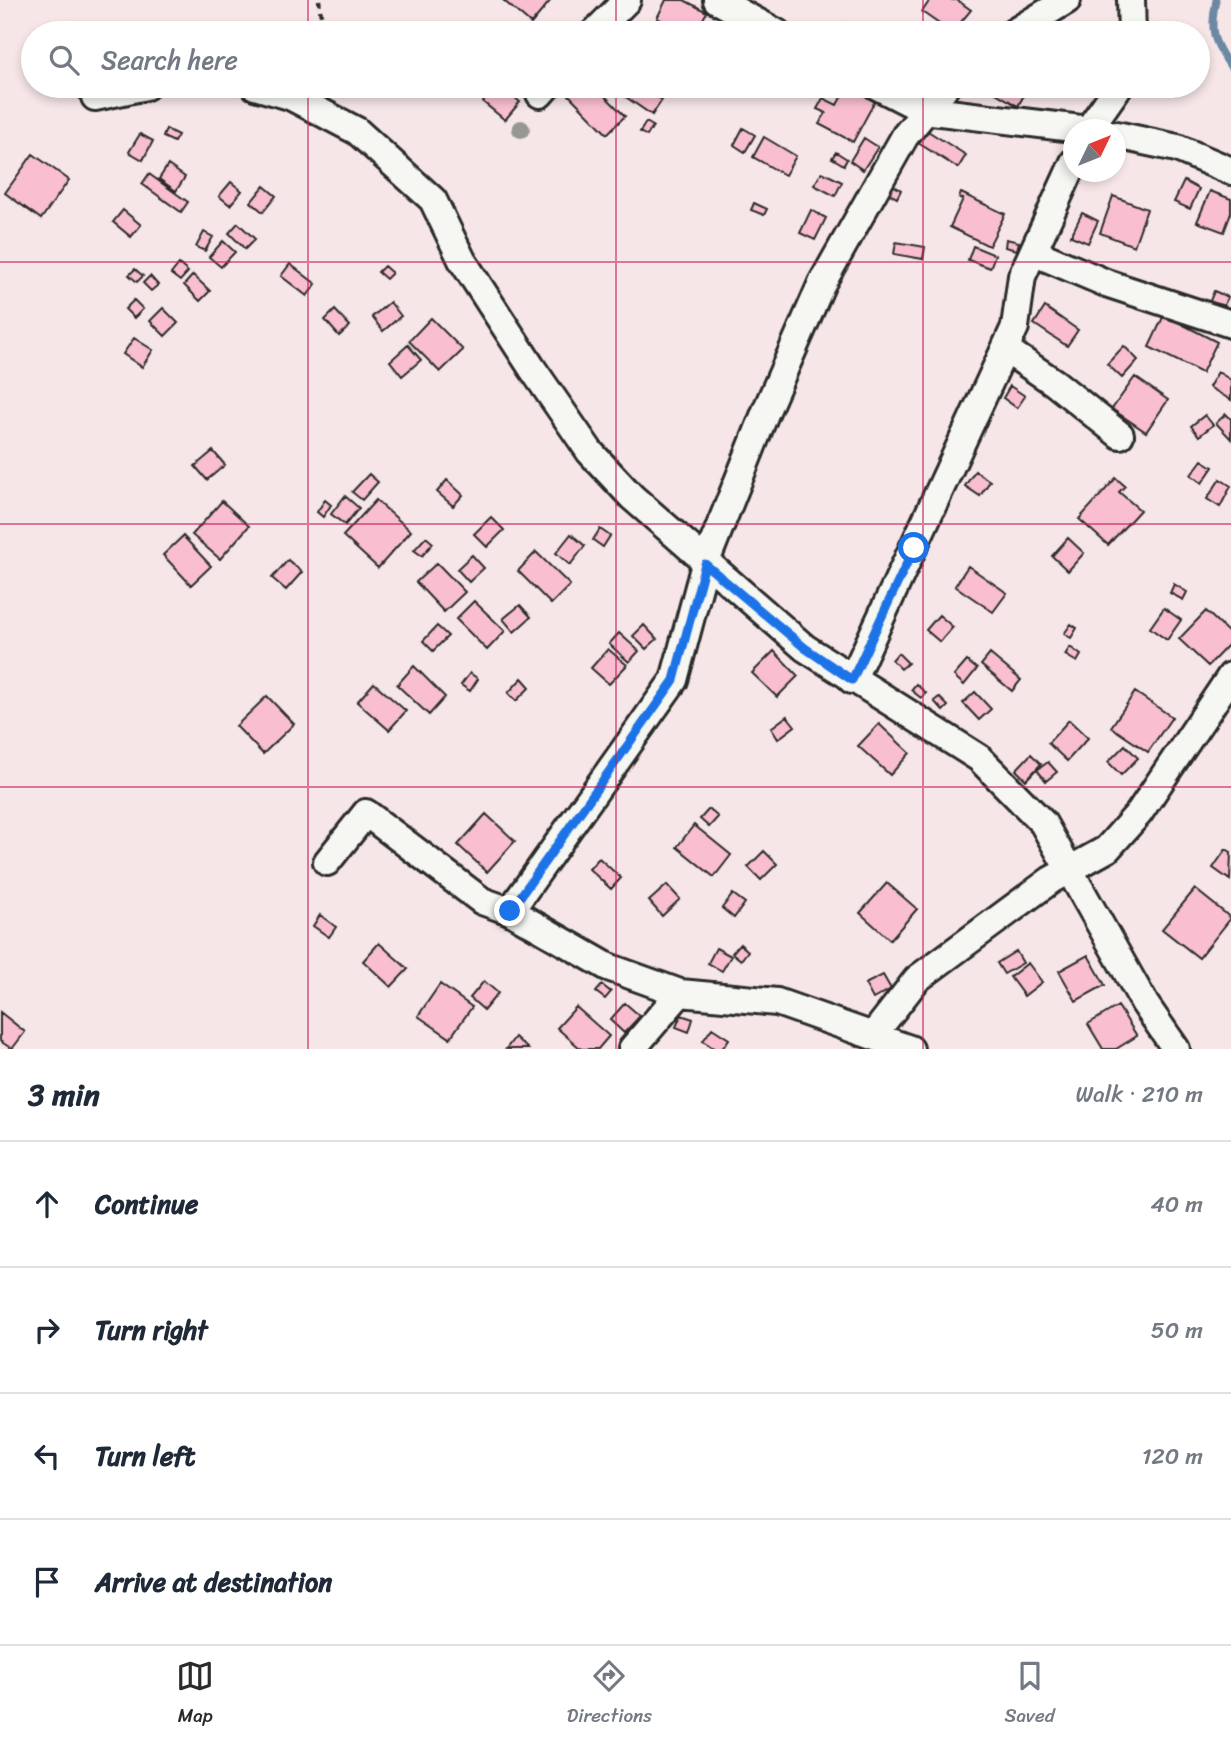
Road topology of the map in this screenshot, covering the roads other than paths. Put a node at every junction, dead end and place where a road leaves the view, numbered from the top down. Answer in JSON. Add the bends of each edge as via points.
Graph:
{"nodes":[{"id":1,"x":627,"y":0,"type":"edge"},
{"id":2,"x":717,"y":0,"type":"edge"},
{"id":3,"x":1067,"y":0,"type":"edge"},
{"id":4,"x":1131,"y":0,"type":"edge"},
{"id":5,"x":606,"y":21,"type":"edge"},
{"id":6,"x":755,"y":21,"type":"edge"},
{"id":7,"x":1033,"y":21,"type":"edge"},
{"id":8,"x":1132,"y":21,"type":"edge"},
{"id":9,"x":294,"y":98,"type":"edge"},
{"id":10,"x":900,"y":98,"type":"edge"},
{"id":11,"x":935,"y":98,"type":"edge"},
{"id":12,"x":1111,"y":98,"type":"edge"},
{"id":13,"x":924,"y":110,"type":"junction"},
{"id":14,"x":1096,"y":119,"type":"edge"},
{"id":15,"x":1063,"y":126,"type":"edge"},
{"id":16,"x":1126,"y":137,"type":"edge"},
{"id":17,"x":1231,"y":171,"type":"edge"},
{"id":18,"x":1064,"y":182,"type":"edge"},
{"id":19,"x":1033,"y":252,"type":"junction"},
{"id":20,"x":1231,"y":324,"type":"edge"},
{"id":21,"x":1005,"y":349,"type":"junction"},
{"id":22,"x":1120,"y":435,"type":"dead end"},
{"id":23,"x":705,"y":564,"type":"junction"},
{"id":24,"x":1231,"y":676,"type":"edge"},
{"id":25,"x":852,"y":680,"type":"junction"},
{"id":26,"x":327,"y":862,"type":"dead end"},
{"id":27,"x":1069,"y":870,"type":"junction"},
{"id":28,"x":510,"y":911,"type":"junction"},
{"id":29,"x":680,"y":993,"type":"junction"},
{"id":30,"x":874,"y":1034,"type":"junction"},
{"id":31,"x":632,"y":1049,"type":"edge"},
{"id":32,"x":910,"y":1049,"type":"edge"},
{"id":33,"x":1176,"y":1049,"type":"edge"}],
"edges":[{"from":1,"to":5,"type":"street"},
{"from":2,"to":6,"type":"street"},
{"from":3,"to":7,"type":"street"},
{"from":4,"to":8,"type":"street"},
{"from":9,"to":23,"type":"street","via":[[358,131],[433,200],[462,260],[590,452]]},
{"from":10,"to":13,"type":"street"},
{"from":11,"to":13,"type":"street"},
{"from":12,"to":14,"type":"street"},
{"from":13,"to":15,"type":"street"},
{"from":13,"to":23,"type":"street","via":[[822,283]]},
{"from":16,"to":17,"type":"street","via":[[1177,148]]},
{"from":18,"to":19,"type":"street"},
{"from":19,"to":20,"type":"street","via":[[1106,283]]},
{"from":19,"to":21,"type":"street","via":[[1022,276],[1015,327]]},
{"from":21,"to":22,"type":"street"},
{"from":21,"to":25,"type":"street"},
{"from":23,"to":25,"type":"street","via":[[805,648]]},
{"from":23,"to":28,"type":"street","via":[[674,680]]},
{"from":24,"to":27,"type":"street","via":[[1139,813],[1107,849]]},
{"from":25,"to":27,"type":"street","via":[[979,758],[1043,823]]},
{"from":26,"to":28,"type":"street","via":[[366,813],[482,901]]},
{"from":27,"to":30,"type":"street","via":[[917,979]]},
{"from":27,"to":33,"type":"street","via":[[1145,1004]]},
{"from":28,"to":29,"type":"street","via":[[608,967]]},
{"from":29,"to":30,"type":"street","via":[[777,1002]]},
{"from":29,"to":31,"type":"street"},
{"from":30,"to":32,"type":"street"}]}
